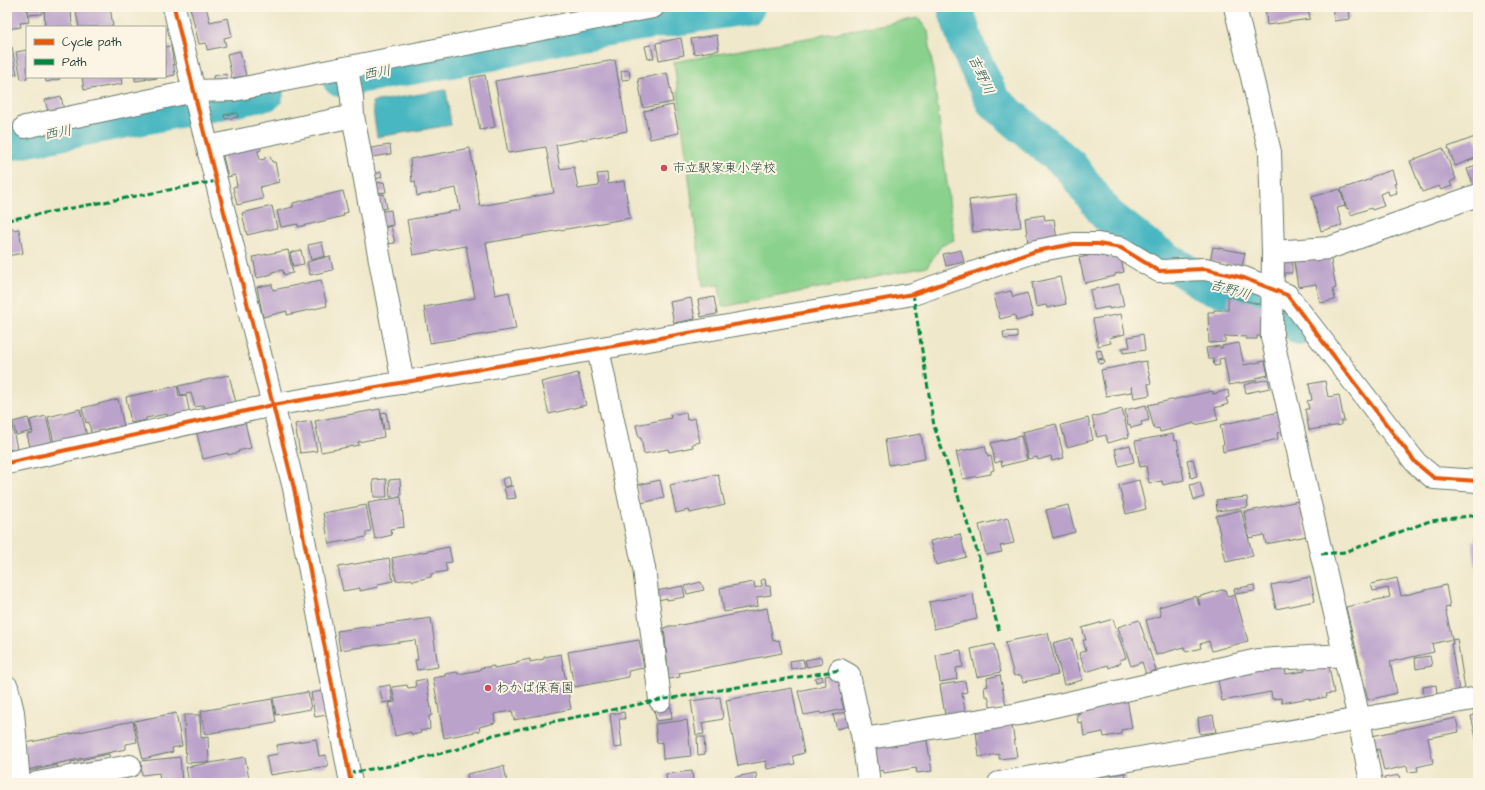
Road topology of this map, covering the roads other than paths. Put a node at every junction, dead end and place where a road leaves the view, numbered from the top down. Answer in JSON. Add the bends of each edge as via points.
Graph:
{"nodes":[{"id":1,"x":174,"y":7,"type":"edge"},
{"id":2,"x":653,"y":7,"type":"edge"},
{"id":3,"x":1235,"y":7,"type":"edge"},
{"id":4,"x":347,"y":68,"type":"junction"},
{"id":5,"x":194,"y":91,"type":"junction"},
{"id":6,"x":353,"y":107,"type":"junction"},
{"id":7,"x":26,"y":127,"type":"dead end"},
{"id":8,"x":208,"y":147,"type":"junction"},
{"id":9,"x":1478,"y":195,"type":"edge"},
{"id":10,"x":1273,"y":252,"type":"junction"},
{"id":11,"x":1273,"y":289,"type":"junction"},
{"id":12,"x":598,"y":349,"type":"junction"},
{"id":13,"x":403,"y":383,"type":"junction"},
{"id":14,"x":273,"y":406,"type":"junction"},
{"id":15,"x":7,"y":463,"type":"edge"},
{"id":16,"x":1478,"y":481,"type":"edge"},
{"id":17,"x":1344,"y":655,"type":"junction"},
{"id":18,"x":840,"y":670,"type":"dead end"},
{"id":19,"x":7,"y":688,"type":"edge"},
{"id":20,"x":1478,"y":698,"type":"edge"},
{"id":21,"x":660,"y":700,"type":"dead end"},
{"id":22,"x":1359,"y":719,"type":"junction"},
{"id":23,"x":863,"y":739,"type":"junction"},
{"id":24,"x":130,"y":766,"type":"dead end"},
{"id":25,"x":1031,"y":780,"type":"edge"},
{"id":26,"x":19,"y":783,"type":"edge"},
{"id":27,"x":37,"y":783,"type":"edge"},
{"id":28,"x":351,"y":783,"type":"edge"},
{"id":29,"x":868,"y":783,"type":"edge"},
{"id":30,"x":998,"y":783,"type":"edge"},
{"id":31,"x":1371,"y":783,"type":"edge"}],
"edges":[{"from":1,"to":5,"type":"street"},
{"from":2,"to":4,"type":"street"},
{"from":3,"to":10,"type":"street","via":[[1270,152]]},
{"from":4,"to":5,"type":"street","via":[[234,90]]},
{"from":4,"to":6,"type":"street"},
{"from":5,"to":7,"type":"street"},
{"from":5,"to":8,"type":"street"},
{"from":6,"to":8,"type":"street"},
{"from":6,"to":13,"type":"street"},
{"from":8,"to":14,"type":"street"},
{"from":9,"to":10,"type":"street","via":[[1329,248]]},
{"from":10,"to":11,"type":"street"},
{"from":11,"to":12,"type":"street","via":[[1244,278],[1204,268],[1158,271],[1121,248],[1098,244],[1074,244],[1036,251],[913,294]]},
{"from":11,"to":16,"type":"street","via":[[1287,295],[1416,463],[1434,478]]},
{"from":11,"to":17,"type":"street","via":[[1272,337]]},
{"from":12,"to":13,"type":"street"},
{"from":12,"to":21,"type":"street","via":[[644,568]]},
{"from":13,"to":14,"type":"street"},
{"from":14,"to":15,"type":"street"},
{"from":14,"to":28,"type":"street","via":[[294,488]]},
{"from":17,"to":22,"type":"street"},
{"from":17,"to":23,"type":"street","via":[[1258,660],[1019,714]]},
{"from":18,"to":23,"type":"street","via":[[849,675]]},
{"from":19,"to":26,"type":"street","via":[[13,712]]},
{"from":20,"to":22,"type":"street"},
{"from":22,"to":25,"type":"street"},
{"from":22,"to":31,"type":"street"},
{"from":23,"to":29,"type":"street"},
{"from":24,"to":27,"type":"street"},
{"from":25,"to":30,"type":"street"}]}
